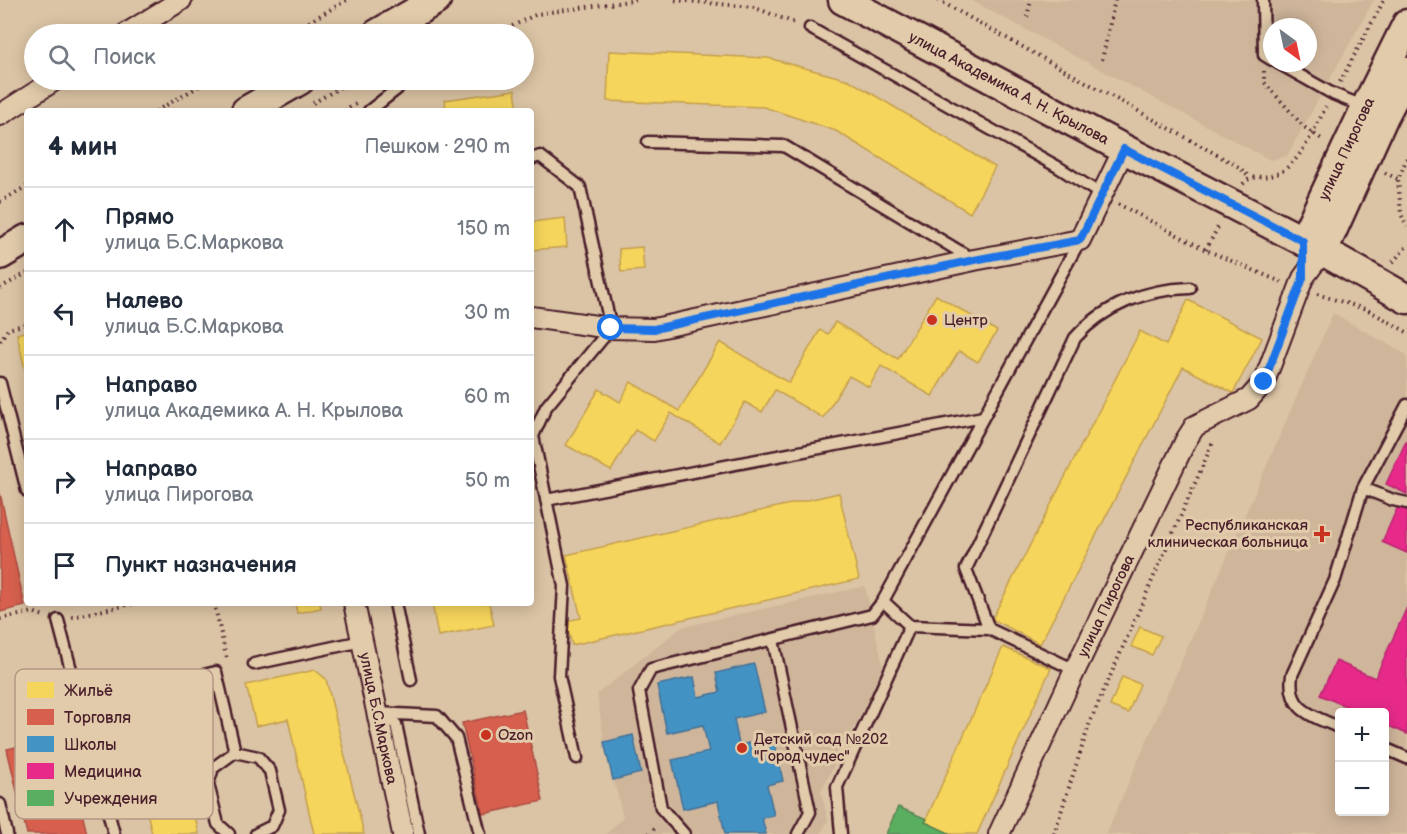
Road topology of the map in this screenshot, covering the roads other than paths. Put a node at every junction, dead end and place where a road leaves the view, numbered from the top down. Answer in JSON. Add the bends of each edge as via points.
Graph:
{"nodes":[{"id":1,"x":181,"y":0,"type":"edge"},
{"id":2,"x":436,"y":0,"type":"edge"},
{"id":3,"x":843,"y":0,"type":"edge"},
{"id":4,"x":1263,"y":0,"type":"edge"},
{"id":5,"x":1265,"y":18,"type":"edge"},
{"id":6,"x":142,"y":24,"type":"edge"},
{"id":7,"x":394,"y":24,"type":"edge"},
{"id":8,"x":1407,"y":24,"type":"edge"},
{"id":9,"x":810,"y":28,"type":"road end"},
{"id":10,"x":1294,"y":72,"type":"edge"},
{"id":11,"x":1407,"y":72,"type":"edge"},
{"id":12,"x":40,"y":90,"type":"edge"},
{"id":13,"x":396,"y":90,"type":"edge"},
{"id":14,"x":304,"y":93,"type":"edge"},
{"id":15,"x":1366,"y":107,"type":"junction"},
{"id":16,"x":256,"y":108,"type":"edge"},
{"id":17,"x":373,"y":108,"type":"edge"},
{"id":18,"x":0,"y":115,"type":"edge"},
{"id":19,"x":648,"y":142,"type":"dead end"},
{"id":20,"x":1124,"y":149,"type":"junction"},
{"id":21,"x":534,"y":158,"type":"edge"},
{"id":22,"x":1107,"y":198,"type":"junction"},
{"id":23,"x":1080,"y":240,"type":"junction"},
{"id":24,"x":24,"y":241,"type":"edge"},
{"id":25,"x":1313,"y":246,"type":"junction"},
{"id":26,"x":0,"y":255,"type":"edge"},
{"id":27,"x":974,"y":260,"type":"junction"},
{"id":28,"x":1190,"y":288,"type":"dead end"},
{"id":29,"x":1407,"y":299,"type":"edge"},
{"id":30,"x":534,"y":317,"type":"edge"},
{"id":31,"x":611,"y":328,"type":"junction"},
{"id":32,"x":0,"y":383,"type":"edge"},
{"id":33,"x":1407,"y":405,"type":"edge"},
{"id":34,"x":983,"y":417,"type":"junction"},
{"id":35,"x":534,"y":434,"type":"edge"},
{"id":36,"x":534,"y":457,"type":"edge"},
{"id":37,"x":24,"y":479,"type":"edge"},
{"id":38,"x":1363,"y":488,"type":"junction"},
{"id":39,"x":546,"y":500,"type":"junction"},
{"id":40,"x":1407,"y":503,"type":"edge"},
{"id":41,"x":883,"y":601,"type":"junction"},
{"id":42,"x":355,"y":606,"type":"edge"},
{"id":43,"x":396,"y":606,"type":"edge"},
{"id":44,"x":58,"y":620,"type":"road end"},
{"id":45,"x":910,"y":626,"type":"junction"},
{"id":46,"x":989,"y":629,"type":"junction"},
{"id":47,"x":773,"y":640,"type":"junction"},
{"id":48,"x":362,"y":641,"type":"junction"},
{"id":49,"x":254,"y":664,"type":"dead end"},
{"id":50,"x":71,"y":669,"type":"edge"},
{"id":51,"x":1075,"y":670,"type":"junction"},
{"id":52,"x":213,"y":673,"type":"edge"},
{"id":53,"x":411,"y":680,"type":"dead end"},
{"id":54,"x":377,"y":713,"type":"junction"},
{"id":55,"x":1335,"y":726,"type":"edge"},
{"id":56,"x":1389,"y":750,"type":"edge"},
{"id":57,"x":235,"y":752,"type":"junction"},
{"id":58,"x":577,"y":758,"type":"dead end"},
{"id":59,"x":1407,"y":758,"type":"edge"},
{"id":60,"x":213,"y":768,"type":"edge"},
{"id":61,"x":0,"y":804,"type":"edge"},
{"id":62,"x":213,"y":804,"type":"edge"},
{"id":63,"x":110,"y":819,"type":"edge"},
{"id":64,"x":7,"y":834,"type":"edge"},
{"id":65,"x":114,"y":834,"type":"edge"},
{"id":66,"x":230,"y":834,"type":"edge"},
{"id":67,"x":256,"y":834,"type":"edge"},
{"id":68,"x":403,"y":834,"type":"edge"},
{"id":69,"x":419,"y":834,"type":"edge"},
{"id":70,"x":480,"y":834,"type":"edge"},
{"id":71,"x":684,"y":834,"type":"edge"},
{"id":72,"x":798,"y":834,"type":"edge"},
{"id":73,"x":841,"y":834,"type":"edge"},
{"id":74,"x":999,"y":834,"type":"edge"}],
"edges":[{"from":1,"to":6,"type":"street"},
{"from":2,"to":7,"type":"main road"},
{"from":3,"to":20,"type":"main road","name":"улица Академика А. Н. Крылова"},
{"from":4,"to":5,"type":"lane"},
{"from":8,"to":15,"type":"main road","name":"улица Пирогова"},
{"from":9,"to":22,"type":"lane"},
{"from":10,"to":15,"type":"lane"},
{"from":11,"to":25,"type":"main road","name":"улица Пирогова"},
{"from":12,"to":18,"type":"street"},
{"from":13,"to":17,"type":"lane"},
{"from":14,"to":16,"type":"main road"},
{"from":15,"to":25,"type":"main road","name":"улица Пирогова"},
{"from":19,"to":27,"type":"lane","via":[[784,146]]},
{"from":20,"to":22,"type":"street"},
{"from":20,"to":25,"type":"main road","name":"улица Академика А. Н. Крылова"},
{"from":21,"to":31,"type":"lane","via":[[540,156],[580,187]]},
{"from":22,"to":23,"type":"street"},
{"from":23,"to":27,"type":"street"},
{"from":23,"to":34,"type":"lane"},
{"from":24,"to":26,"type":"main road"},
{"from":25,"to":29,"type":"main road","name":"улица Академика А. Н. Крылова"},
{"from":25,"to":51,"type":"street","name":"улица Пирогова","via":[[1264,382],[1249,399],[1195,426]]},
{"from":27,"to":31,"type":"street","via":[[654,329]]},
{"from":28,"to":46,"type":"lane","via":[[1151,292],[1118,305],[1088,323],[1075,338],[966,569]]},
{"from":30,"to":31,"type":"street"},
{"from":31,"to":35,"type":"lane","via":[[546,408]]},
{"from":32,"to":37,"type":"lane"},
{"from":33,"to":38,"type":"lane"},
{"from":34,"to":39,"type":"lane"},
{"from":34,"to":41,"type":"lane"},
{"from":36,"to":39,"type":"lane"},
{"from":38,"to":40,"type":"lane"},
{"from":38,"to":55,"type":"lane","via":[[1335,580],[1292,675],[1290,689],[1295,703],[1305,712]]},
{"from":39,"to":58,"type":"lane","via":[[564,586],[559,676]]},
{"from":41,"to":45,"type":"lane"},
{"from":41,"to":47,"type":"lane","via":[[872,615]]},
{"from":42,"to":48,"type":"street","name":"улица Б.С.Маркова"},
{"from":43,"to":53,"type":"lane"},
{"from":44,"to":50,"type":"lane"},
{"from":45,"to":46,"type":"lane"},
{"from":45,"to":73,"type":"lane","via":[[837,787]]},
{"from":46,"to":51,"type":"lane"},
{"from":47,"to":71,"type":"lane","via":[[651,669],[639,691],[661,808]]},
{"from":47,"to":72,"type":"lane","via":[[810,812]]},
{"from":48,"to":49,"type":"lane"},
{"from":48,"to":54,"type":"street","name":"улица Б.С.Маркова"},
{"from":51,"to":74,"type":"street","name":"улица Пирогова"},
{"from":52,"to":57,"type":"lane","via":[[216,672]]},
{"from":54,"to":68,"type":"street","name":"улица Б.С.Маркова"},
{"from":54,"to":69,"type":"lane","via":[[396,724]]},
{"from":54,"to":70,"type":"lane","via":[[437,716],[456,738]]},
{"from":56,"to":59,"type":"lane"},
{"from":57,"to":60,"type":"lane"},
{"from":57,"to":67,"type":"lane","via":[[258,757],[270,771],[279,810],[272,826]]},
{"from":61,"to":64,"type":"lane"},
{"from":62,"to":66,"type":"lane","via":[[218,824]]},
{"from":63,"to":65,"type":"lane"}]}
